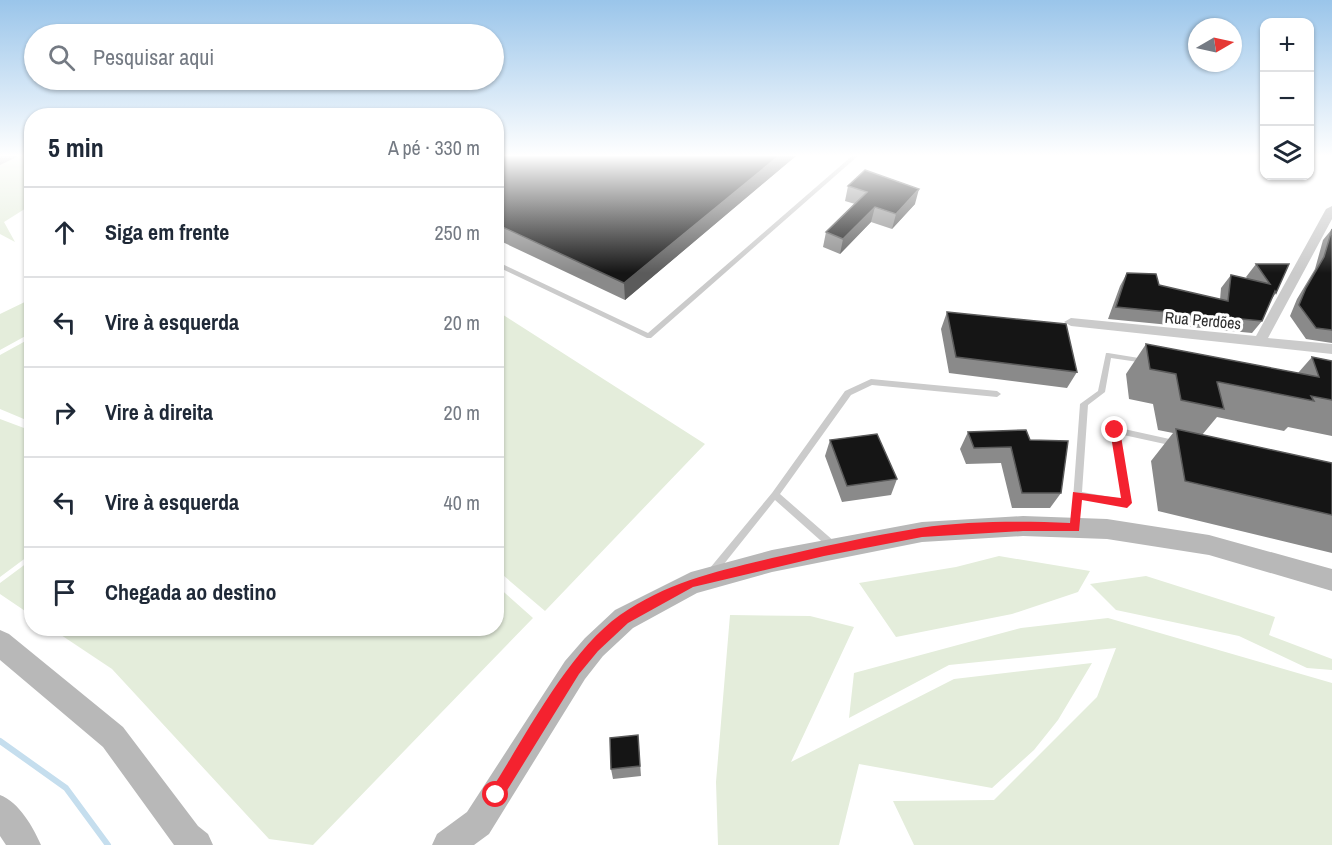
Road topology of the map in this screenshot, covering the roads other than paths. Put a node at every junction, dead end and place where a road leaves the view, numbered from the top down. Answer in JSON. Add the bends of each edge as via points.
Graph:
{"nodes":[{"id":1,"x":811,"y":194,"type":"edge"},
{"id":2,"x":1331,"y":216,"type":"edge"},
{"id":3,"x":504,"y":266,"type":"edge"},
{"id":4,"x":1071,"y":322,"type":"dead end"},
{"id":5,"x":1260,"y":341,"type":"junction"},
{"id":6,"x":1332,"y":349,"type":"edge"},
{"id":7,"x":1154,"y":363,"type":"edge"},
{"id":8,"x":997,"y":394,"type":"dead end"},
{"id":9,"x":1184,"y":446,"type":"edge"},
{"id":10,"x":775,"y":495,"type":"junction"},
{"id":11,"x":1077,"y":495,"type":"junction"},
{"id":12,"x":1075,"y":528,"type":"junction"},
{"id":13,"x":836,"y":549,"type":"junction"},
{"id":14,"x":707,"y":579,"type":"junction"},
{"id":15,"x":1332,"y":580,"type":"edge"},
{"id":16,"x":0,"y":643,"type":"edge"},
{"id":17,"x":0,"y":810,"type":"edge"},
{"id":18,"x":471,"y":834,"type":"edge"},
{"id":19,"x":25,"y":845,"type":"edge"},
{"id":20,"x":197,"y":845,"type":"edge"},
{"id":21,"x":448,"y":845,"type":"edge"}],
"edges":[{"from":1,"to":3,"type":"lane","via":[[649,336]]},
{"from":2,"to":5,"type":"street"},
{"from":4,"to":5,"type":"street","name":"Rua Perdões"},
{"from":5,"to":6,"type":"street","name":"Rua Perdões"},
{"from":7,"to":11,"type":"lane","via":[[1108,355],[1101,392],[1084,404]]},
{"from":8,"to":10,"type":"lane","via":[[871,382],[857,387],[848,393]]},
{"from":9,"to":11,"type":"lane","via":[[1115,430],[1127,503]]},
{"from":10,"to":13,"type":"lane"},
{"from":10,"to":14,"type":"lane"},
{"from":11,"to":12,"type":"lane"},
{"from":12,"to":13,"type":"main road","via":[[1023,526],[922,532]]},
{"from":12,"to":15,"type":"main road","via":[[1157,535],[1209,545]]},
{"from":13,"to":14,"type":"main road"},
{"from":14,"to":18,"type":"main road","via":[[691,583],[624,619],[594,647],[575,670]]},
{"from":16,"to":20,"type":"main road","via":[[113,737]]},
{"from":17,"to":19,"type":"main road"},
{"from":18,"to":21,"type":"main road"}]}
